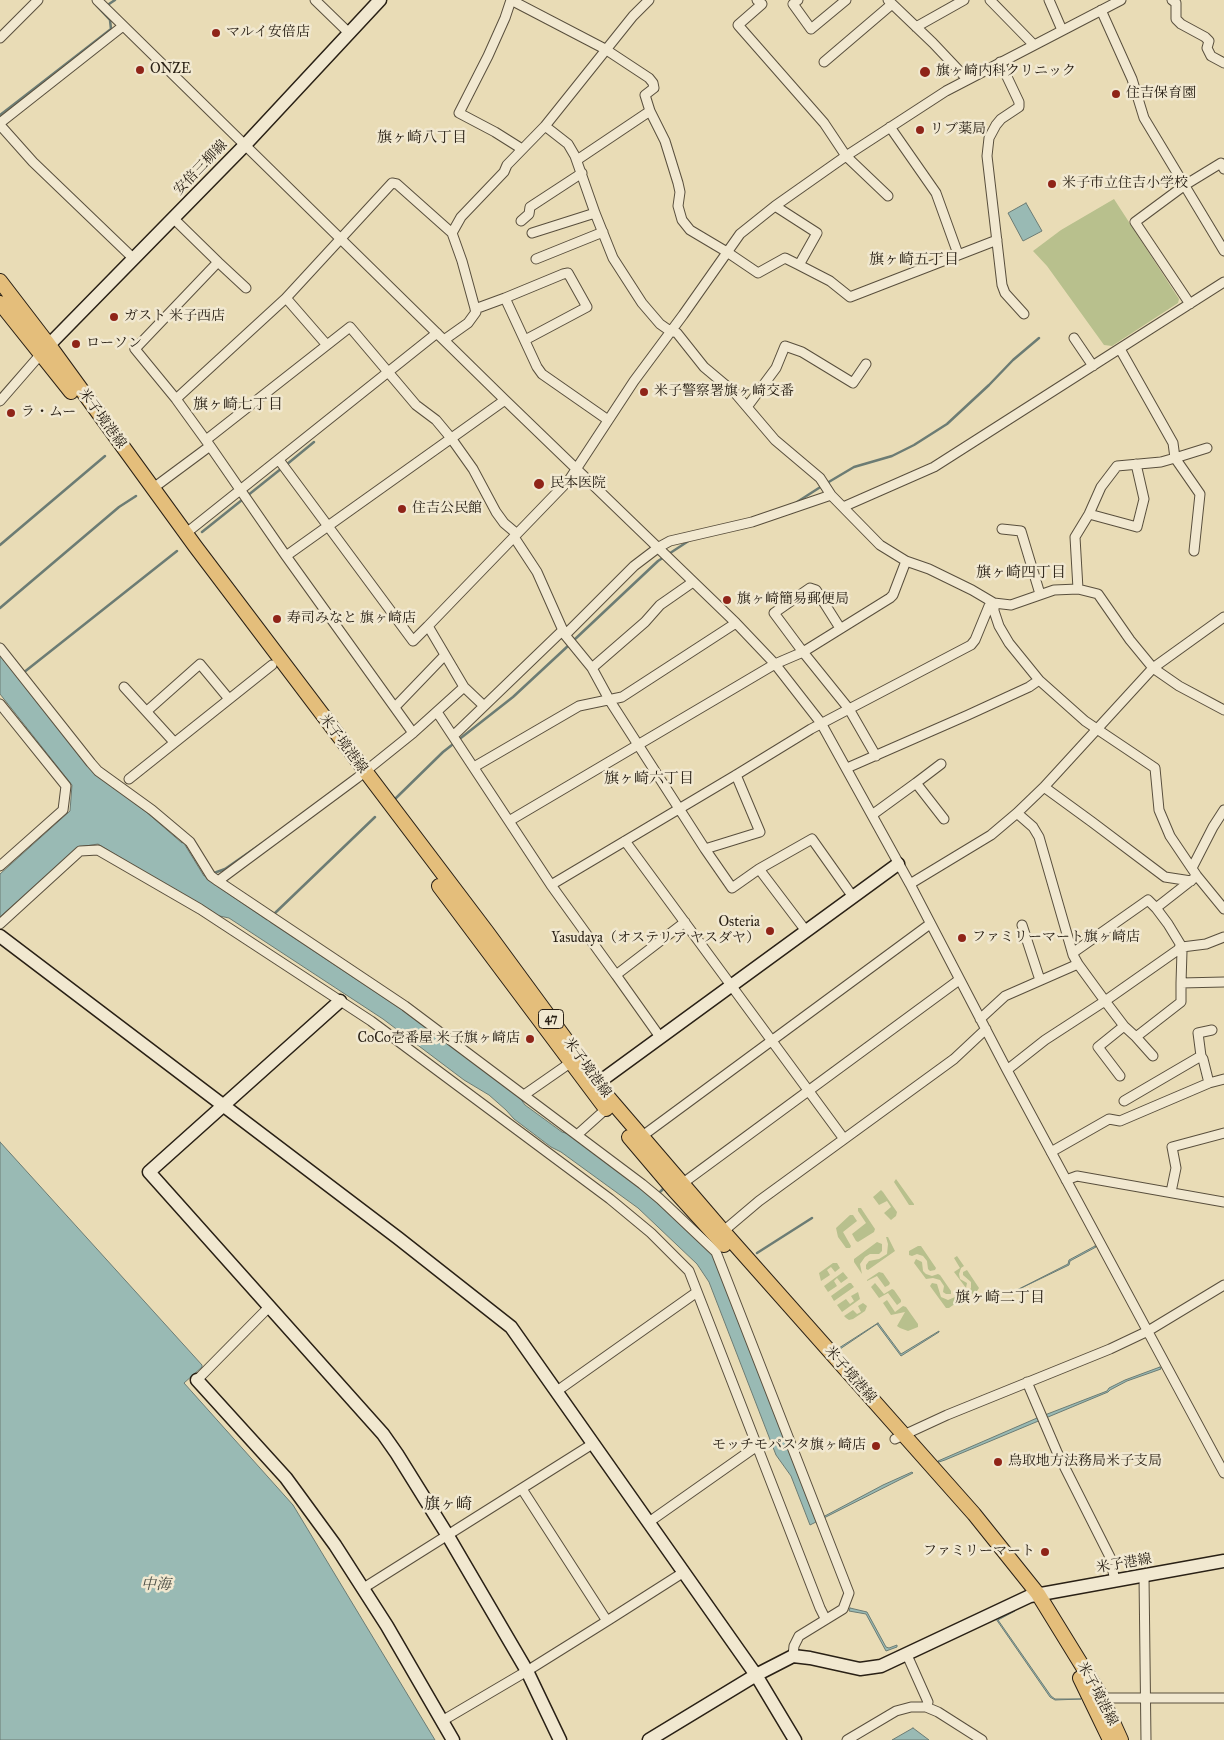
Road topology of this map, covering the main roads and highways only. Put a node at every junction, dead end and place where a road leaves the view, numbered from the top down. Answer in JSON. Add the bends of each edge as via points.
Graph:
{"nodes":[{"id":1,"x":0,"y":282,"type":"edge"},
{"id":2,"x":0,"y":303,"type":"edge"},
{"id":3,"x":44,"y":350,"type":"junction"},
{"id":4,"x":361,"y":775,"type":"junction"},
{"id":5,"x":594,"y":1085,"type":"junction"},
{"id":6,"x":720,"y":1234,"type":"junction"},
{"id":7,"x":1034,"y":1595,"type":"junction"},
{"id":8,"x":1110,"y":1740,"type":"edge"},
{"id":9,"x":1121,"y":1740,"type":"edge"}],
"edges":[{"from":1,"to":3,"type":"main road","name":"米子境港線","number":"47"},
{"from":2,"to":3,"type":"main road","name":"米子境港線","number":"47"},
{"from":3,"to":4,"type":"main road","name":"米子境港線","number":"47","via":[[152,488]]},
{"from":3,"to":4,"type":"main road","name":"米子境港線","number":"47","via":[[272,665]]},
{"from":4,"to":5,"type":"main road","name":"米子境港線","number":"47"},
{"from":4,"to":5,"type":"main road","name":"米子境港線","number":"47","via":[[570,1063]]},
{"from":5,"to":6,"type":"main road","name":"米子境港線","number":"47","via":[[683,1183]]},
{"from":5,"to":6,"type":"main road","name":"米子境港線","number":"47","via":[[606,1109],[674,1190]]},
{"from":6,"to":7,"type":"main road","name":"米子境港線","number":"47","via":[[737,1258],[899,1437]]},
{"from":7,"to":8,"type":"main road","name":"米子境港線","number":"47"},
{"from":7,"to":9,"type":"main road","name":"米子境港線","number":"47","via":[[1102,1698]]}]}
